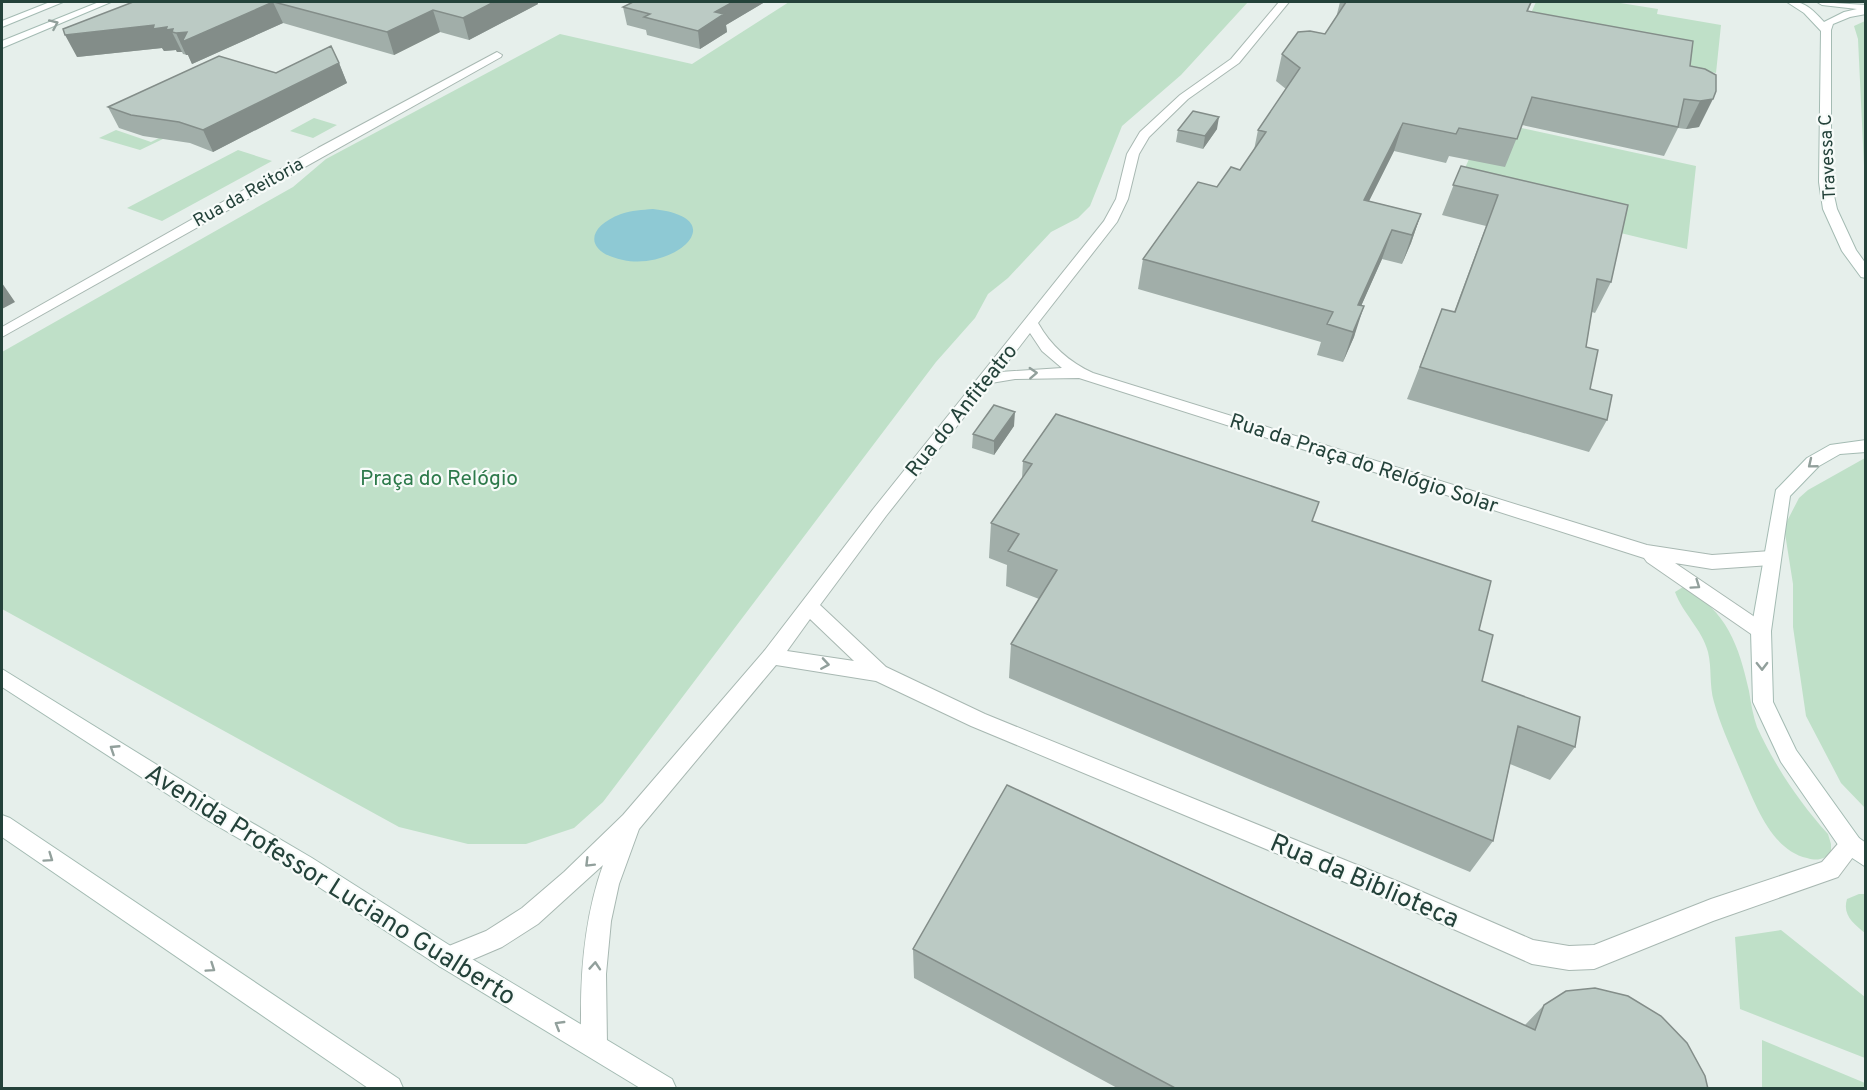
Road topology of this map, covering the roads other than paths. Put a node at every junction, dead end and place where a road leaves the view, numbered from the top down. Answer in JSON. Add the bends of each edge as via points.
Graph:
{"nodes":[{"id":1,"x":58,"y":2,"type":"edge"},
{"id":2,"x":106,"y":2,"type":"edge"},
{"id":3,"x":1284,"y":2,"type":"edge"},
{"id":4,"x":1792,"y":2,"type":"edge"},
{"id":5,"x":1822,"y":2,"type":"edge"},
{"id":6,"x":1866,"y":9,"type":"edge"},
{"id":7,"x":2,"y":24,"type":"edge"},
{"id":8,"x":1826,"y":30,"type":"junction"},
{"id":9,"x":34,"y":32,"type":"junction"},
{"id":10,"x":2,"y":45,"type":"edge"},
{"id":11,"x":498,"y":55,"type":"dead end"},
{"id":12,"x":1866,"y":274,"type":"edge"},
{"id":13,"x":1031,"y":323,"type":"junction"},
{"id":14,"x":2,"y":333,"type":"edge"},
{"id":15,"x":1081,"y":373,"type":"junction"},
{"id":16,"x":985,"y":379,"type":"junction"},
{"id":17,"x":1866,"y":446,"type":"edge"},
{"id":18,"x":1647,"y":552,"type":"junction"},
{"id":19,"x":1771,"y":558,"type":"junction"},
{"id":20,"x":809,"y":606,"type":"junction"},
{"id":21,"x":1761,"y":631,"type":"junction"},
{"id":22,"x":772,"y":656,"type":"junction"},
{"id":23,"x":879,"y":673,"type":"junction"},
{"id":24,"x":2,"y":677,"type":"edge"},
{"id":25,"x":631,"y":822,"type":"junction"},
{"id":26,"x":2,"y":825,"type":"edge"},
{"id":27,"x":1858,"y":851,"type":"edge"},
{"id":28,"x":448,"y":958,"type":"junction"},
{"id":29,"x":594,"y":1045,"type":"junction"},
{"id":30,"x":390,"y":1089,"type":"edge"},
{"id":31,"x":663,"y":1089,"type":"edge"}],
"edges":[{"from":1,"to":7,"type":"street"},
{"from":9,"to":2,"type":"street","one_way":true},
{"from":3,"to":13,"type":"street","name":"Rua do Anfiteatro","via":[[1235,61],[1184,97],[1144,135],[1133,154],[1122,199],[1110,222]]},
{"from":4,"to":8,"type":"street","via":[[1808,11]]},
{"from":5,"to":6,"type":"street"},
{"from":6,"to":8,"type":"street","via":[[1828,22]]},
{"from":7,"to":9,"type":"street","via":[[16,32]]},
{"from":8,"to":12,"type":"street","name":"Travessa C","via":[[1825,182],[1830,209],[1849,251]]},
{"from":9,"to":10,"type":"street"},
{"from":11,"to":14,"type":"street","name":"Rua da Reitoria"},
{"from":13,"to":15,"type":"street","name":"Rua da Praça do Relógio Solar","via":[[1048,349]]},
{"from":13,"to":16,"type":"street","name":"Rua do Anfiteatro"},
{"from":16,"to":15,"type":"street","name":"Rua da Praça do Relógio Solar","one_way":true,"via":[[1016,374]]},
{"from":15,"to":18,"type":"street","name":"Rua da Praça do Relógio Solar"},
{"from":16,"to":20,"type":"street","name":"Rua do Anfiteatro"},
{"from":17,"to":19,"type":"street","one_way":true,"via":[[1836,449],[1813,462],[1782,494]]},
{"from":18,"to":19,"type":"street","name":"Rua da Praça do Relógio Solar","via":[[1712,562]]},
{"from":18,"to":21,"type":"street","name":"Rua da Praça do Relógio Solar","one_way":true},
{"from":19,"to":21,"type":"street"},
{"from":20,"to":22,"type":"street","name":"Rua do Anfiteatro"},
{"from":20,"to":23,"type":"street","name":"Rua da Biblioteca"},
{"from":21,"to":27,"type":"street","one_way":true,"via":[[1763,702],[1788,756]]},
{"from":22,"to":23,"type":"street","name":"Rua da Biblioteca","one_way":true},
{"from":22,"to":25,"type":"street","name":"Rua do Anfiteatro"},
{"from":23,"to":27,"type":"street","name":"Rua da Biblioteca","via":[[978,720],[1532,952],[1569,958],[1594,957],[1711,910],[1830,870]]},
{"from":28,"to":24,"type":"street","name":"Avenida Professor Luciano Gualberto","one_way":true},
{"from":25,"to":28,"type":"street","name":"Rua do Anfiteatro","one_way":true,"via":[[530,916],[494,939]]},
{"from":29,"to":25,"type":"street","name":"Rua do Anfiteatro","one_way":true,"via":[[593,989],[601,913]]},
{"from":26,"to":30,"type":"street","one_way":true},
{"from":29,"to":28,"type":"street","name":"Avenida Professor Luciano Gualberto","one_way":true},
{"from":29,"to":31,"type":"street","name":"Avenida Professor Luciano Gualberto"}]}
